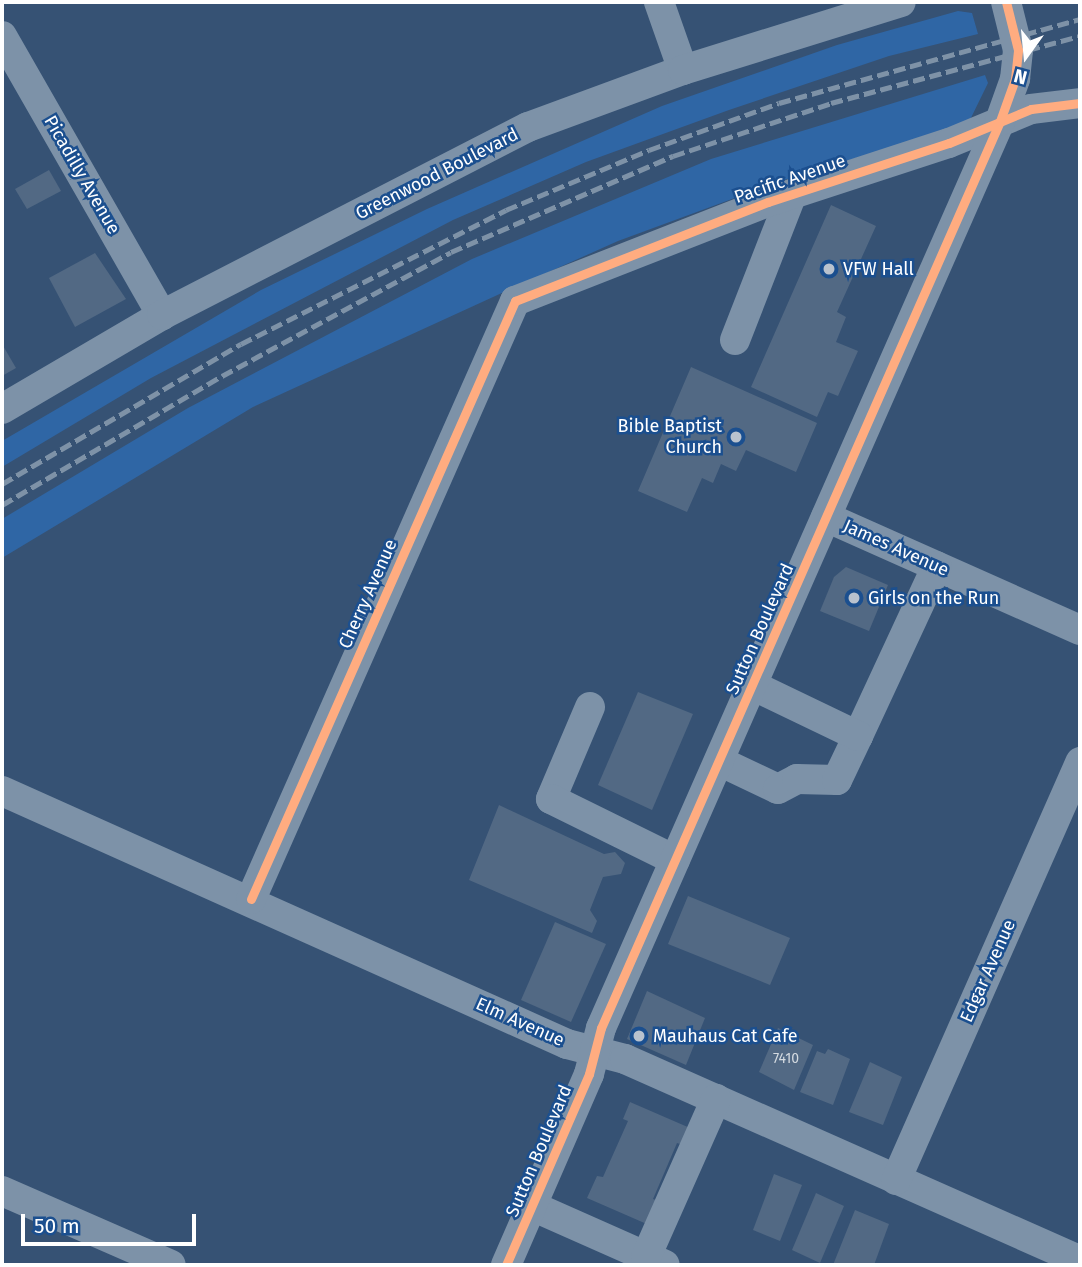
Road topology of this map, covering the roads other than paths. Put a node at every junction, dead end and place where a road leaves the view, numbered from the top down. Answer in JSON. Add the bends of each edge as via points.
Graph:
{"nodes":[{"id":1,"x":659,"y":2,"type":"edge"},
{"id":2,"x":901,"y":2,"type":"edge"},
{"id":3,"x":1006,"y":2,"type":"edge"},
{"id":4,"x":2,"y":36,"type":"edge"},
{"id":5,"x":683,"y":70,"type":"junction"},
{"id":6,"x":1080,"y":103,"type":"edge"},
{"id":7,"x":1000,"y":121,"type":"junction"},
{"id":8,"x":793,"y":194,"type":"junction"},
{"id":9,"x":515,"y":301,"type":"joint"},
{"id":10,"x":162,"y":315,"type":"junction"},
{"id":11,"x":735,"y":340,"type":"dead end"},
{"id":12,"x":2,"y":409,"type":"edge"},
{"id":13,"x":826,"y":517,"type":"junction"},
{"id":14,"x":937,"y":566,"type":"junction"},
{"id":15,"x":1080,"y":630,"type":"edge"},
{"id":16,"x":752,"y":685,"type":"junction"},
{"id":17,"x":590,"y":707,"type":"dead end"},
{"id":18,"x":858,"y":736,"type":"junction"},
{"id":19,"x":719,"y":761,"type":"junction"},
{"id":20,"x":1080,"y":762,"type":"edge"},
{"id":21,"x":2,"y":791,"type":"edge"},
{"id":22,"x":675,"y":860,"type":"junction"},
{"id":23,"x":251,"y":899,"type":"junction"},
{"id":24,"x":595,"y":1051,"type":"junction"},
{"id":25,"x":716,"y":1099,"type":"junction"},
{"id":26,"x":896,"y":1180,"type":"junction"},
{"id":27,"x":2,"y":1191,"type":"edge"},
{"id":28,"x":532,"y":1206,"type":"junction"},
{"id":29,"x":655,"y":1261,"type":"edge"},
{"id":30,"x":1080,"y":1261,"type":"edge"},
{"id":31,"x":171,"y":1265,"type":"edge"},
{"id":32,"x":506,"y":1265,"type":"edge"}],
"edges":[{"from":1,"to":5,"type":"street"},
{"from":2,"to":5,"type":"street","name":"Greenwood Boulevard"},
{"from":3,"to":7,"type":"street","name":"Sutton Boulevard","via":[[1018,50],[1015,79]]},
{"from":4,"to":10,"type":"street","name":"Picadilly Avenue"},
{"from":5,"to":10,"type":"street","name":"Greenwood Boulevard","via":[[528,127]]},
{"from":6,"to":7,"type":"street","name":"Pacific Avenue","via":[[1031,108]]},
{"from":7,"to":8,"type":"street","name":"Pacific Avenue","via":[[949,143]]},
{"from":7,"to":13,"type":"street","name":"Sutton Boulevard"},
{"from":8,"to":9,"type":"street","name":"Pacific Avenue"},
{"from":8,"to":11,"type":"street"},
{"from":9,"to":23,"type":"street","name":"Cherry Avenue"},
{"from":10,"to":12,"type":"street","name":"Greenwood Boulevard"},
{"from":13,"to":14,"type":"street","name":"James Avenue"},
{"from":13,"to":16,"type":"street","name":"Sutton Boulevard"},
{"from":14,"to":15,"type":"street","name":"James Avenue"},
{"from":14,"to":18,"type":"street"},
{"from":16,"to":18,"type":"street"},
{"from":16,"to":19,"type":"street","name":"Sutton Boulevard"},
{"from":17,"to":22,"type":"street","via":[[551,799]]},
{"from":18,"to":19,"type":"street","via":[[838,780],[797,779],[778,789]]},
{"from":19,"to":22,"type":"street","name":"Sutton Boulevard"},
{"from":20,"to":26,"type":"street","name":"Edgar Avenue"},
{"from":21,"to":23,"type":"street","name":"Elm Avenue"},
{"from":22,"to":24,"type":"street","name":"Sutton Boulevard"},
{"from":23,"to":24,"type":"street","name":"Elm Avenue","via":[[567,1044]]},
{"from":24,"to":25,"type":"street","name":"Elm Avenue","via":[[625,1059]]},
{"from":24,"to":28,"type":"street","name":"Sutton Boulevard"},
{"from":25,"to":26,"type":"street","name":"Elm Avenue"},
{"from":25,"to":29,"type":"street"},
{"from":26,"to":30,"type":"street","name":"Elm Avenue"},
{"from":27,"to":31,"type":"street"},
{"from":28,"to":29,"type":"street"},
{"from":28,"to":32,"type":"street","name":"Sutton Boulevard"}]}
